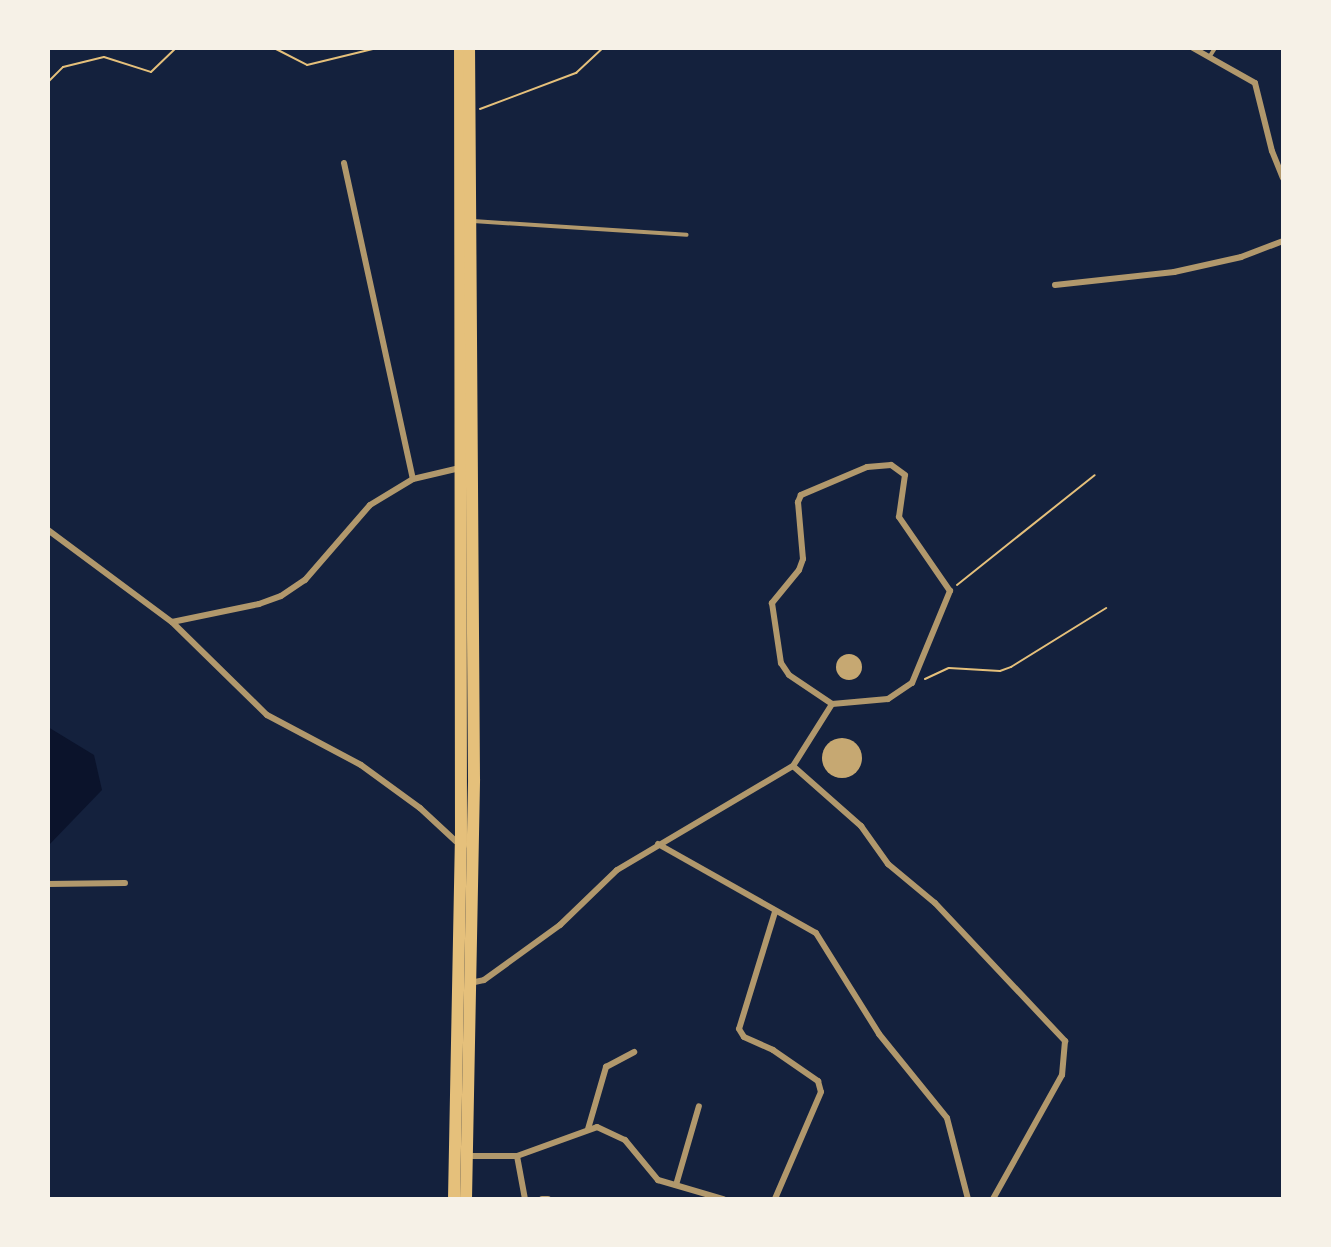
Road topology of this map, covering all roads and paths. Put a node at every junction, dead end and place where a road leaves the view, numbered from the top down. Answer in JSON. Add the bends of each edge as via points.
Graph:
{"nodes":[{"id":1,"x":176,"y":48,"type":"edge"},
{"id":2,"x":274,"y":48,"type":"edge"},
{"id":3,"x":377,"y":48,"type":"edge"},
{"id":4,"x":460,"y":48,"type":"edge"},
{"id":5,"x":469,"y":48,"type":"edge"},
{"id":6,"x":603,"y":48,"type":"edge"},
{"id":7,"x":1193,"y":48,"type":"edge"},
{"id":8,"x":1215,"y":48,"type":"edge"},
{"id":9,"x":1210,"y":56,"type":"junction"},
{"id":10,"x":48,"y":82,"type":"edge"},
{"id":11,"x":472,"y":112,"type":"junction"},
{"id":12,"x":344,"y":163,"type":"dead end"},
{"id":13,"x":1283,"y":178,"type":"edge"},
{"id":14,"x":473,"y":220,"type":"junction"},
{"id":15,"x":687,"y":236,"type":"dead end"},
{"id":16,"x":1283,"y":241,"type":"edge"},
{"id":17,"x":1055,"y":285,"type":"dead end"},
{"id":18,"x":461,"y":468,"type":"junction"},
{"id":19,"x":1095,"y":475,"type":"dead end"},
{"id":20,"x":413,"y":479,"type":"junction"},
{"id":21,"x":48,"y":530,"type":"edge"},
{"id":22,"x":950,"y":591,"type":"junction"},
{"id":23,"x":1106,"y":608,"type":"dead end"},
{"id":24,"x":172,"y":622,"type":"junction"},
{"id":25,"x":912,"y":683,"type":"junction"},
{"id":26,"x":832,"y":704,"type":"junction"},
{"id":27,"x":793,"y":766,"type":"junction"},
{"id":28,"x":658,"y":844,"type":"junction"},
{"id":29,"x":461,"y":845,"type":"junction"},
{"id":30,"x":125,"y":883,"type":"dead end"},
{"id":31,"x":48,"y":884,"type":"edge"},
{"id":32,"x":775,"y":912,"type":"junction"},
{"id":33,"x":470,"y":983,"type":"junction"},
{"id":34,"x":634,"y":1052,"type":"dead end"},
{"id":35,"x":699,"y":1106,"type":"dead end"},
{"id":36,"x":588,"y":1129,"type":"junction"},
{"id":37,"x":467,"y":1156,"type":"junction"},
{"id":38,"x":517,"y":1156,"type":"junction"},
{"id":39,"x":676,"y":1185,"type":"junction"},
{"id":40,"x":454,"y":1199,"type":"edge"},
{"id":41,"x":466,"y":1199,"type":"edge"},
{"id":42,"x":525,"y":1199,"type":"edge"},
{"id":43,"x":542,"y":1199,"type":"edge"},
{"id":44,"x":548,"y":1199,"type":"edge"},
{"id":45,"x":723,"y":1199,"type":"edge"},
{"id":46,"x":775,"y":1199,"type":"edge"},
{"id":47,"x":968,"y":1199,"type":"edge"},
{"id":48,"x":993,"y":1199,"type":"edge"}],
"edges":[{"from":1,"to":10,"type":"path","via":[[150,72],[104,57],[63,67]]},
{"from":2,"to":3,"type":"path","via":[[307,65]]},
{"from":4,"to":18,"type":"highway"},
{"from":5,"to":11,"type":"highway"},
{"from":6,"to":11,"type":"path","via":[[599,56],[576,73]]},
{"from":7,"to":9,"type":"street"},
{"from":8,"to":9,"type":"lane"},
{"from":9,"to":13,"type":"street","via":[[1255,83]]},
{"from":11,"to":14,"type":"highway"},
{"from":12,"to":20,"type":"street"},
{"from":14,"to":15,"type":"lane"},
{"from":14,"to":33,"type":"highway","via":[[474,779]]},
{"from":16,"to":17,"type":"street","via":[[1241,257],[1174,272]]},
{"from":18,"to":20,"type":"street"},
{"from":18,"to":29,"type":"highway"},
{"from":19,"to":22,"type":"path"},
{"from":20,"to":24,"type":"street","via":[[370,506],[305,580],[281,596]]},
{"from":21,"to":24,"type":"street"},
{"from":22,"to":25,"type":"street"},
{"from":22,"to":26,"type":"street","via":[[900,517],[906,481],[899,468],[867,467],[801,495],[798,502],[803,559],[799,570],[772,603],[781,663],[789,675]]},
{"from":23,"to":25,"type":"path","via":[[1000,671],[949,668]]},
{"from":24,"to":29,"type":"street","via":[[267,715],[361,765],[420,807]]},
{"from":25,"to":26,"type":"street","via":[[888,699]]},
{"from":26,"to":27,"type":"street"},
{"from":27,"to":28,"type":"street"},
{"from":27,"to":48,"type":"street","via":[[861,826],[888,864],[935,903],[1065,1041],[1062,1075]]},
{"from":28,"to":32,"type":"street"},
{"from":28,"to":33,"type":"street","via":[[617,870],[560,925],[484,980]]},
{"from":29,"to":40,"type":"highway"},
{"from":30,"to":31,"type":"street"},
{"from":32,"to":46,"type":"street","via":[[739,1029],[744,1037],[773,1050],[819,1081],[820,1092]]},
{"from":32,"to":47,"type":"street","via":[[816,933],[879,1034],[933,1096],[947,1118]]},
{"from":33,"to":37,"type":"highway"},
{"from":34,"to":36,"type":"street","via":[[606,1067]]},
{"from":35,"to":39,"type":"street"},
{"from":36,"to":38,"type":"street"},
{"from":36,"to":39,"type":"street","via":[[597,1127],[617,1134],[658,1180]]},
{"from":37,"to":38,"type":"street"},
{"from":37,"to":41,"type":"highway"},
{"from":38,"to":42,"type":"street"},
{"from":39,"to":45,"type":"street"},
{"from":43,"to":44,"type":"street"}]}
